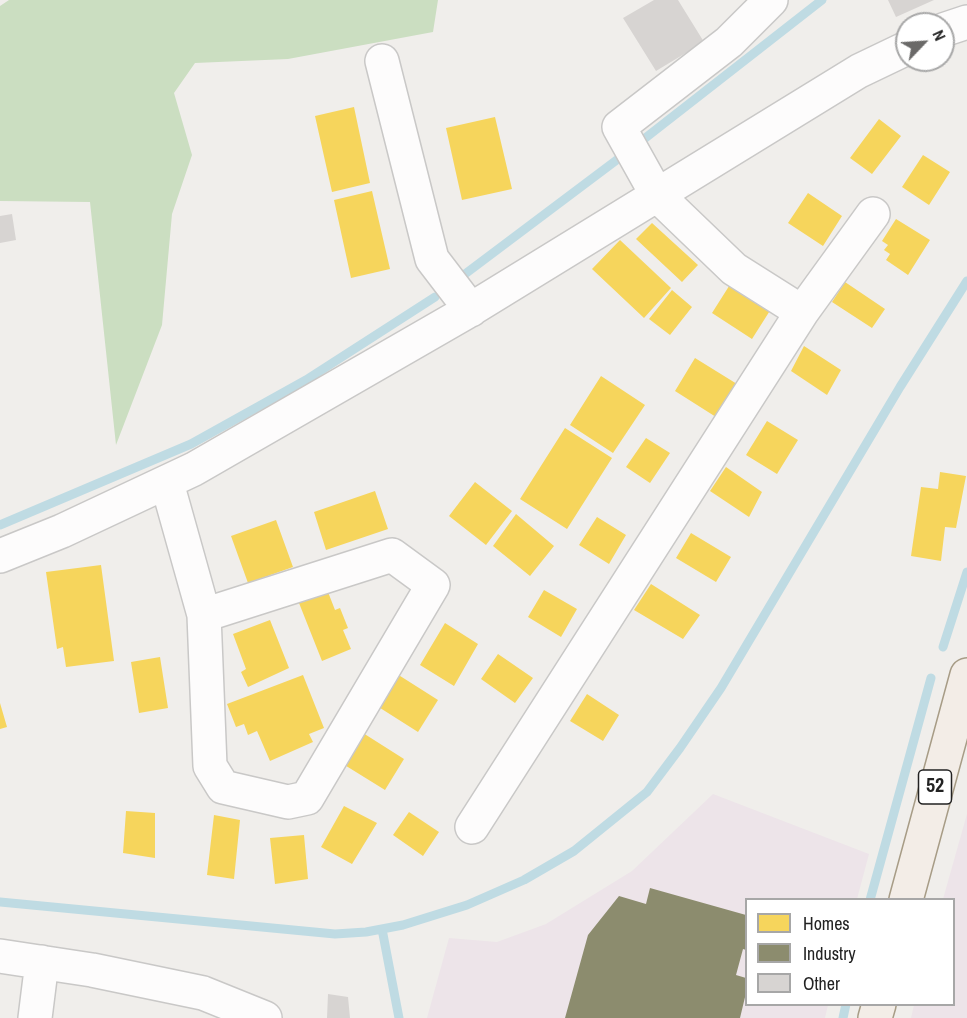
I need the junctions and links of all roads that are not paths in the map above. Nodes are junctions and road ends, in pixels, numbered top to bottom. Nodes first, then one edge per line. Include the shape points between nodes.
1 (771, 0) edge
2 (895, 54) edge
3 (382, 61) dead end
4 (657, 195) junction
5 (873, 214) dead end
6 (471, 309) junction
7 (802, 312) junction
8 (167, 483) junction
9 (0, 556) edge
10 (204, 615) junction
11 (967, 675) edge
12 (472, 827) dead end
13 (907, 898) edge
14 (0, 956) edge
15 (42, 962) junction
16 (35, 1018) edge
17 (265, 1018) edge

1 - 4 street via 729,42 619,127
2 - 4 street via 859,71
3 - 6 street via 432,259
4 - 6 street
4 - 7 street via 734,269
5 - 7 street
6 - 8 street
7 - 12 street
8 - 9 street
8 - 10 street
10 - 10 street via 392,555 433,585 307,798 288,802 223,788 210,766
11 - 13 main road, 52
14 - 15 street
15 - 16 street
15 - 17 street via 202,993

